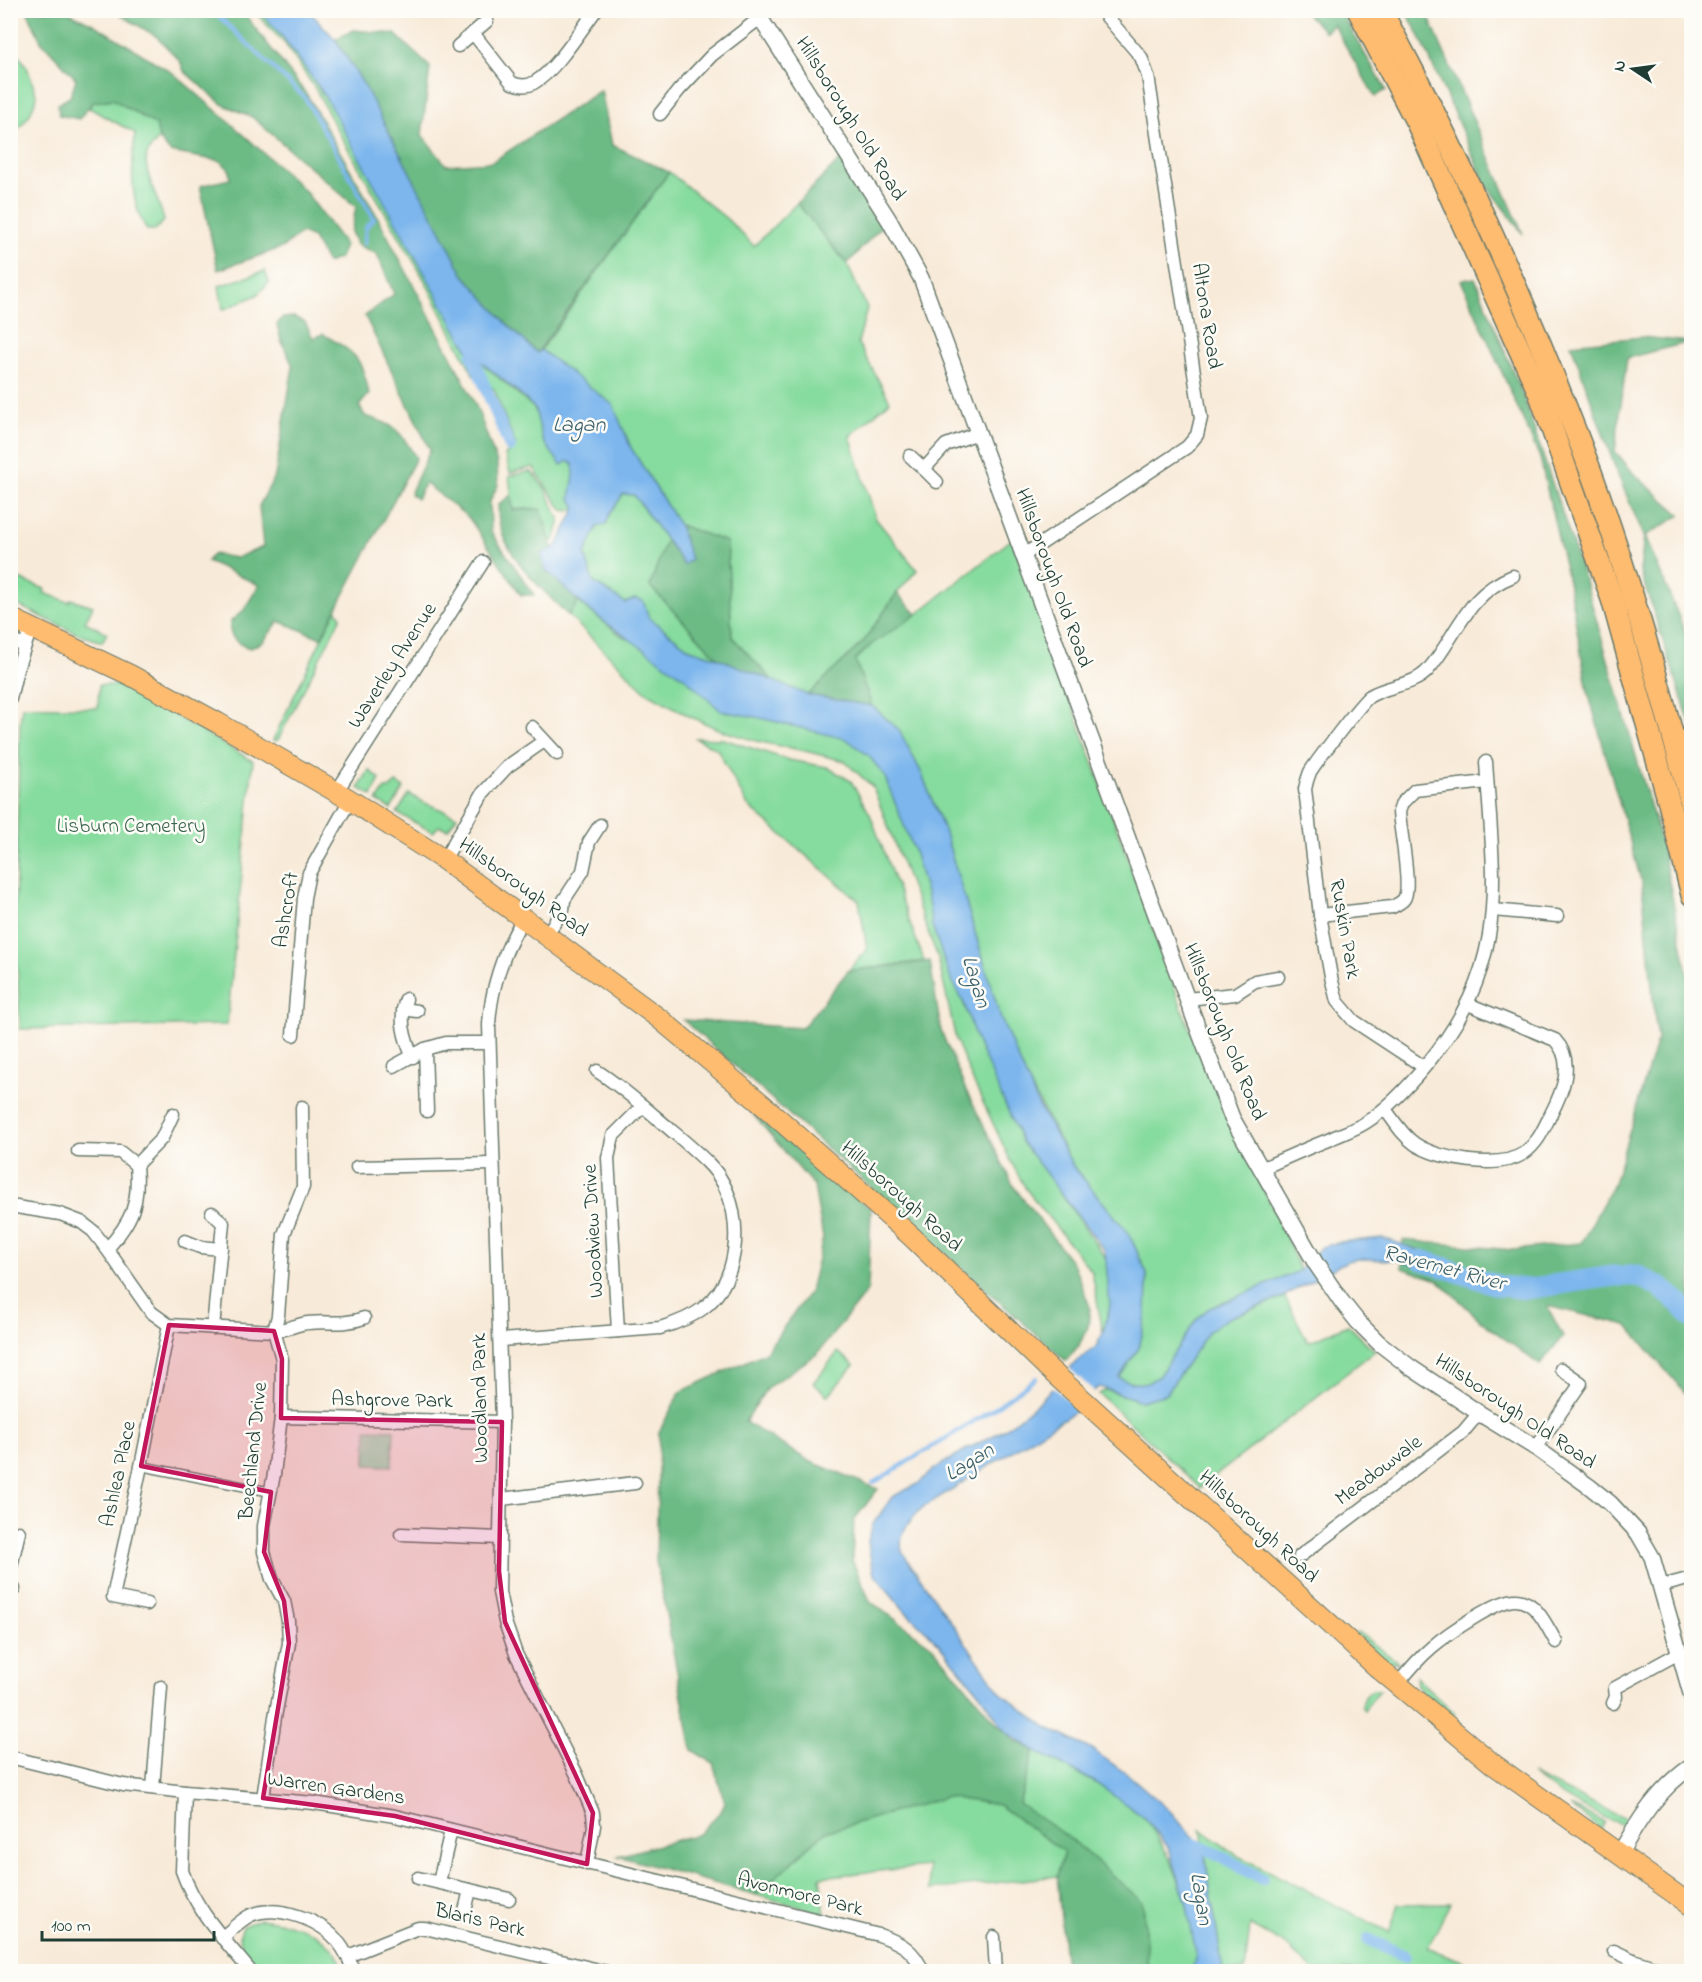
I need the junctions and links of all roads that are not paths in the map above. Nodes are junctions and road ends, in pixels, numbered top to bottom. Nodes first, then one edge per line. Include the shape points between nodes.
1 (596, 10) edge
2 (1101, 10) edge
3 (1358, 10) edge
4 (1381, 10) edge
5 (757, 14) edge
6 (487, 21) dead end
7 (473, 33) junction
8 (458, 46) dead end
9 (660, 114) dead end
10 (978, 433) junction
11 (910, 456) dead end
12 (924, 469) junction
13 (937, 482) dead end
14 (1024, 555) junction
15 (483, 562) dead end
16 (1513, 576) dead end
17 (10, 618) edge
18 (28, 637) junction
19 (10, 640) edge
20 (10, 699) edge
21 (532, 727) dead end
22 (544, 741) junction
23 (557, 754) dead end
24 (1486, 762) dead end
25 (1487, 782) junction
26 (344, 796) junction
27 (1692, 806) edge
28 (600, 825) dead end
29 (444, 860) junction
30 (1692, 894) edge
31 (1493, 910) junction
32 (1320, 915) junction
33 (1557, 916) dead end
34 (524, 917) junction
35 (547, 934) junction
36 (1278, 977) dead end
37 (1187, 999) junction
38 (1467, 1004) junction
39 (417, 1011) dead end
40 (293, 1035) dead end
41 (488, 1043) junction
42 (425, 1049) junction
43 (413, 1057) junction
44 (394, 1066) dead end
45 (1424, 1067) junction
46 (597, 1071) dead end
47 (642, 1106) junction
48 (302, 1107) dead end
49 (1385, 1109) junction
50 (427, 1111) dead end
51 (173, 1114) dead end
52 (78, 1150) dead end
53 (492, 1164) junction
54 (136, 1165) junction
55 (357, 1167) dead end
56 (1261, 1169) junction
57 (10, 1206) edge
58 (212, 1213) dead end
59 (185, 1241) dead end
60 (107, 1249) junction
61 (221, 1249) junction
62 (364, 1318) dead end
63 (169, 1325) junction
64 (213, 1328) junction
65 (274, 1331) junction
66 (618, 1331) junction
67 (500, 1340) junction
68 (1561, 1369) dead end
69 (1479, 1413) junction
70 (281, 1418) junction
71 (502, 1422) junction
72 (1536, 1448) junction
73 (141, 1466) junction
74 (635, 1482) dead end
75 (271, 1492) junction
76 (501, 1499) junction
77 (401, 1534) dead end
78 (500, 1538) junction
79 (15, 1540) edge
80 (1300, 1556) dead end
81 (10, 1571) edge
82 (1692, 1578) edge
83 (1661, 1586) junction
84 (147, 1604) dead end
85 (1556, 1642) dead end
86 (1678, 1653) junction
87 (1397, 1685) junction
88 (161, 1687) dead end
89 (1692, 1697) edge
90 (1613, 1703) dead end
91 (10, 1757) edge
92 (1692, 1766) edge
93 (153, 1788) junction
94 (184, 1792) junction
95 (263, 1798) junction
96 (451, 1830) junction
97 (1619, 1855) junction
98 (587, 1864) junction
99 (418, 1878) dead end
100 (652, 1880) joint
101 (439, 1882) junction
102 (470, 1890) junction
103 (509, 1899) dead end
104 (1692, 1906) edge
105 (465, 1911) dead end
106 (994, 1937) dead end
107 (222, 1938) junction
108 (1614, 1951) dead end
109 (348, 1956) junction
110 (251, 1971) edge
111 (354, 1971) edge
112 (607, 1971) edge
113 (923, 1971) edge
114 (996, 1971) edge
115 (1669, 1971) edge

1 - 7 street via 552,66 535,83 527,85 512,83
2 - 14 street, Altona Road via 1141,57 1148,76 1201,418 1197,435 1186,447
3 - 30 highway via 1423,135 1540,395 1612,599
4 - 27 highway via 1480,208 1576,432 1654,666
5 - 9 street via 712,55
5 - 10 street, Hillsborough Old Road via 889,220 921,278
6 - 7 street
7 - 8 street
10 - 12 street via 946,445
10 - 14 street, Hillsborough Old Road
11 - 12 street
12 - 13 street
14 - 37 street, Hillsborough Old Road
15 - 26 street, Waverley Avenue
16 - 32 street, Ruskin Park via 1476,601 1419,678 1367,697 1310,772 1305,789
17 - 18 highway, Hillsborough Road
18 - 19 street
18 - 20 street
18 - 26 highway, Hillsborough Road via 130,675
21 - 22 street
22 - 23 street
22 - 29 street via 508,766 483,793
24 - 25 street
25 - 31 street
25 - 32 street via 1415,790 1402,803 1399,812 1408,886 1398,904
26 - 29 highway, Hillsborough Road
26 - 40 street, Ashcroft via 309,873
28 - 35 street via 589,842 583,871
29 - 34 highway, Hillsborough Road
31 - 33 street
31 - 38 street via 1486,954
32 - 45 street, Ruskin Park via 1337,1001 1354,1021
34 - 35 highway, Hillsborough Road
34 - 41 street, Woodland Park via 510,943 494,990
35 - 87 highway, Hillsborough Road via 660,1019 763,1105 911,1236 1036,1357
36 - 37 street via 1255,981 1236,994
37 - 56 street, Hillsborough Old Road via 1232,1118
38 - 45 street
38 - 49 street via 1555,1040 1562,1047 1566,1076 1562,1094 1536,1144 1505,1161 1467,1161 1416,1145
39 - 43 street via 404,1004 406,1042
41 - 42 street via 446,1042
41 - 53 street, Woodland Park
42 - 43 street
42 - 50 street
43 - 44 street
45 - 49 street
46 - 47 street via 620,1085
47 - 66 street, Woodview Drive via 613,1136 608,1158
47 - 66 street via 709,1163 722,1182 736,1226 733,1259 725,1284 700,1311 660,1328
48 - 65 street, Beechland Drive via 303,1187 284,1234
49 - 56 street via 1363,1125
51 - 54 street via 162,1138
52 - 54 street via 120,1152
53 - 55 street
53 - 67 street, Woodland Park
54 - 60 street via 136,1199 124,1230
56 - 69 street, Hillsborough Old Road via 1330,1286 1358,1322 1410,1367
57 - 60 street via 60,1214 81,1222
58 - 61 street via 223,1223
59 - 61 street
60 - 63 street via 151,1312
61 - 64 street
62 - 65 street via 351,1323 302,1324
63 - 64 street
63 - 73 street, Ashlea Place
64 - 65 street
65 - 70 street, Beechland Drive via 282,1359
66 - 67 street
67 - 71 street, Woodland Park
68 - 72 street via 1581,1383
69 - 72 street, Hillsborough Old Road
69 - 80 street, Meadowvale via 1463,1432
70 - 71 street, Ashgrove Park
70 - 75 street, Beechland Drive
71 - 76 street, Woodland Park
72 - 83 street, Hillsborough Old Road via 1597,1492 1626,1519 1652,1557
73 - 75 street
73 - 84 street, Ashlea Place via 113,1597
74 - 76 street
75 - 95 street, Beechland Drive via 264,1526 264,1552 284,1601 289,1643
76 - 78 street, Woodland Park
77 - 78 street
78 - 98 street, Woodland Park via 499,1592 505,1622 516,1654 594,1813
79 - 81 street
82 - 83 street
83 - 86 street, Hillsborough Old Road
85 - 87 street via 1535,1608 1517,1600 1495,1605 1432,1646
86 - 89 street, Hillsborough Old Road
86 - 90 street via 1611,1687 1616,1697
87 - 97 highway, Hillsborough Road via 1493,1764
88 - 93 street
91 - 93 street, Warren Gardens
92 - 97 street via 1663,1790 1635,1826
93 - 94 street, Warren Gardens
94 - 95 street, Warren Gardens
94 - 107 street via 182,1871 195,1902
95 - 96 street, Warren Gardens via 348,1808
96 - 98 street, Warren Gardens
96 - 101 street
97 - 104 highway, Hillsborough Road
98 - 100 street, Warren Gardens
99 - 101 street
100 - 113 street, Avonmore Park via 879,1935 917,1956
101 - 102 street
102 - 103 street
102 - 105 street
106 - 114 street
107 - 109 street via 241,1921 270,1911 312,1922 339,1941
107 - 110 street
108 - 115 street
109 - 111 street
109 - 112 street, Blaris Park via 425,1928

